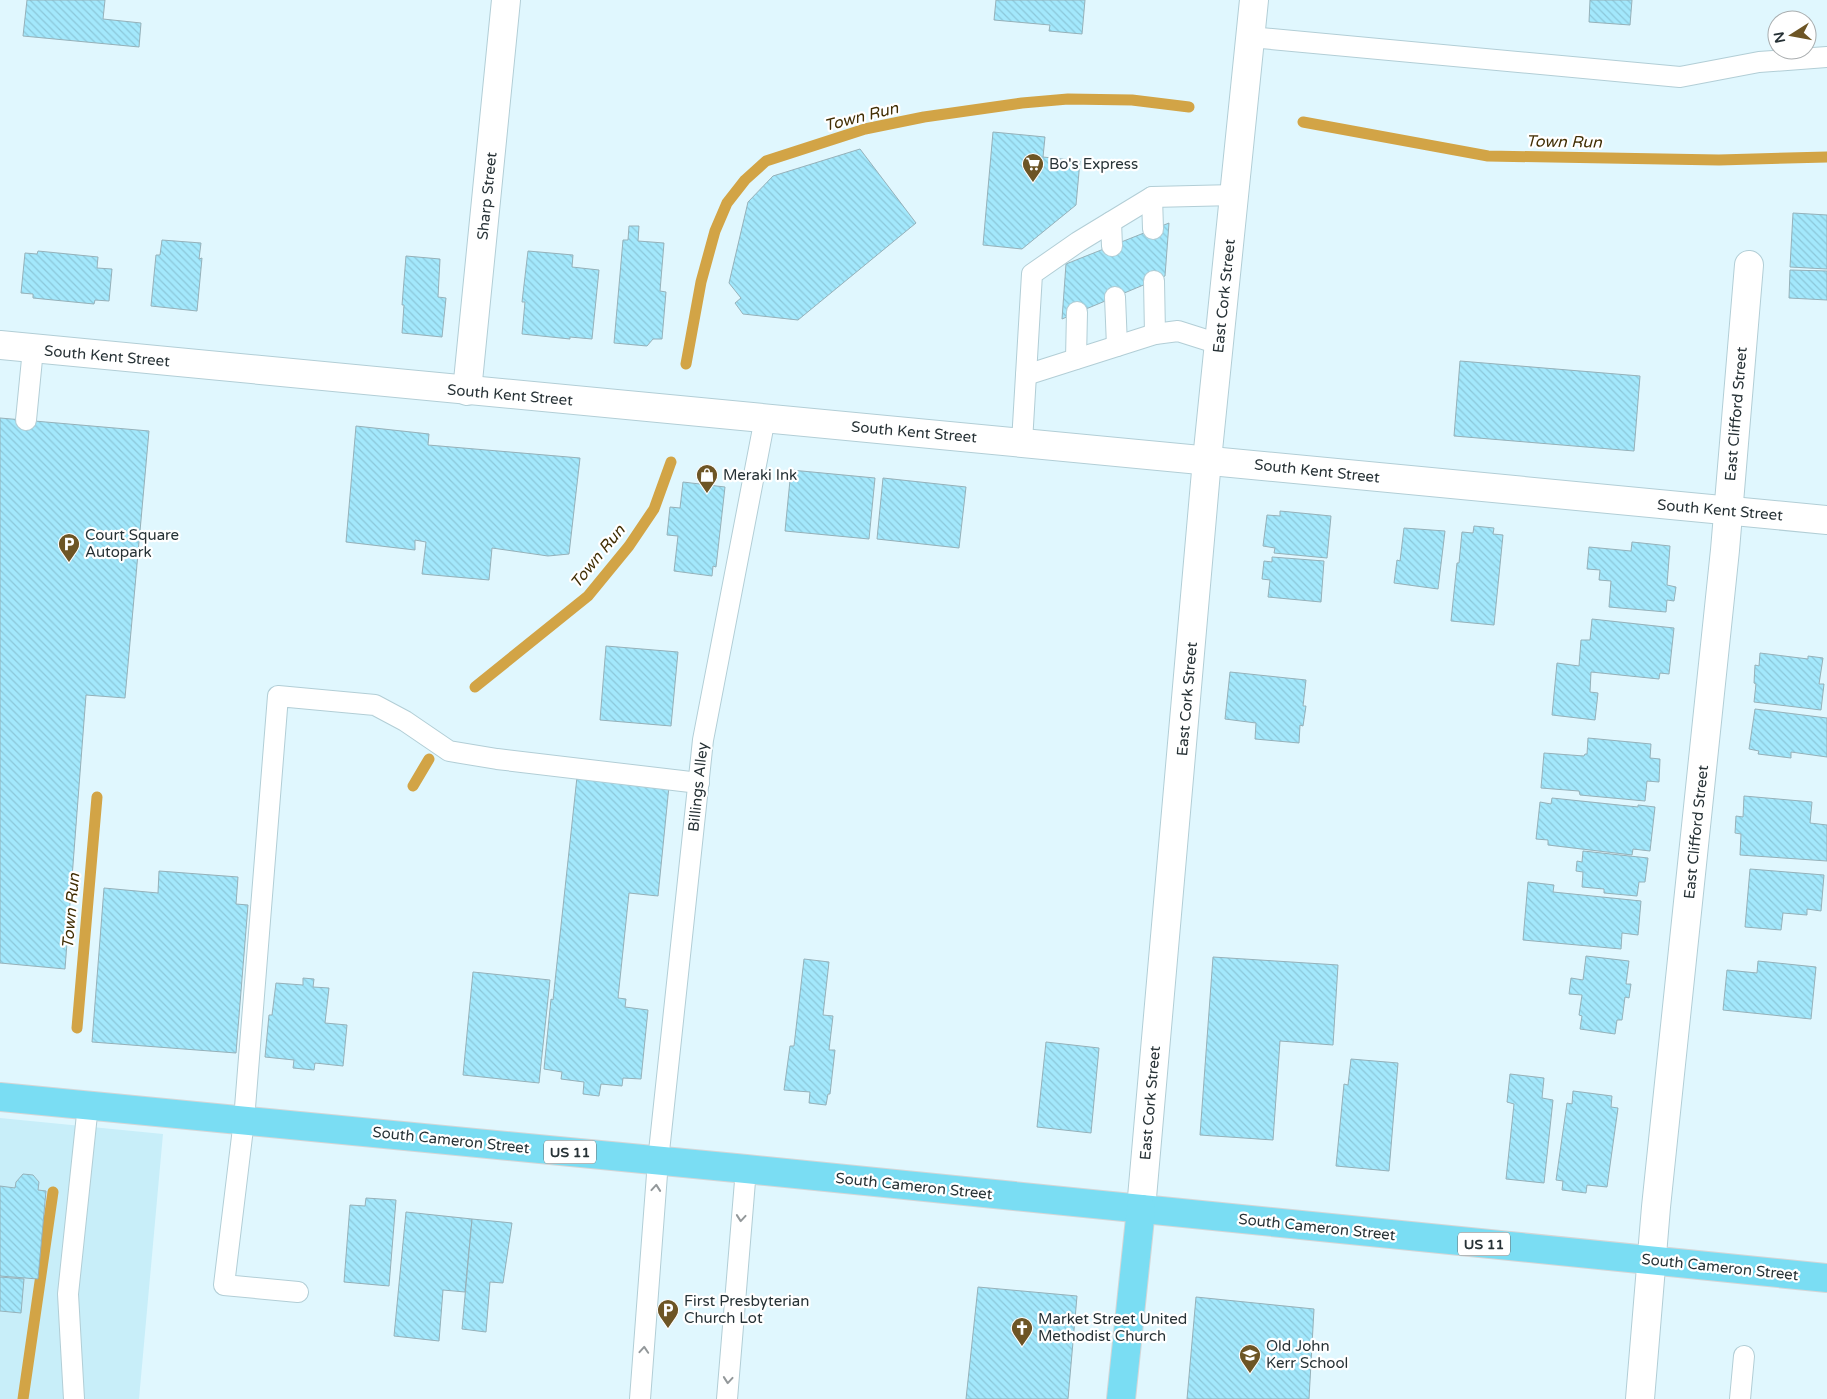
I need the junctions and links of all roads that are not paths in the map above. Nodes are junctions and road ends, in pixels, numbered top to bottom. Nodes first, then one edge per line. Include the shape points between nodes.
1 (506, 0) edge
2 (1254, 0) edge
3 (1250, 37) junction
4 (1827, 57) edge
5 (1235, 195) junction
6 (1152, 197) junction
7 (1111, 222) junction
8 (1153, 229) dead end
9 (1112, 246) dead end
10 (1749, 265) dead end
11 (1154, 281) dead end
12 (1115, 297) dead end
13 (1078, 312) dead end
14 (1156, 334) junction
15 (1220, 344) junction
16 (0, 345) edge
17 (1117, 346) junction
18 (33, 349) junction
19 (1076, 360) junction
20 (1026, 375) junction
21 (467, 391) junction
22 (765, 418) junction
23 (26, 420) dead end
24 (1022, 442) junction
25 (1207, 460) junction
26 (1728, 512) junction
27 (1827, 520) edge
28 (699, 783) junction
29 (0, 1097) edge
30 (88, 1105) junction
31 (244, 1120) junction
32 (658, 1161) junction
33 (746, 1169) junction
34 (1141, 1209) junction
35 (1652, 1261) junction
36 (1827, 1278) edge
37 (298, 1292) dead end
38 (1744, 1356) dead end
39 (74, 1399) edge
40 (640, 1399) edge
41 (727, 1399) edge
42 (1120, 1399) edge
43 (1640, 1399) edge
44 (1740, 1399) edge

1 - 21 street, Sharp Street
2 - 3 street, East Cork Street
3 - 4 lane via 1680,78 1759,62
3 - 5 street, East Cork Street
5 - 6 lane
5 - 15 street, East Cork Street
6 - 7 lane
6 - 8 lane
7 - 9 lane
7 - 20 lane via 1078,251 1032,274
10 - 26 street, East Clifford Street
11 - 14 lane
12 - 17 lane
13 - 19 lane
14 - 15 lane via 1178,331
14 - 17 lane
15 - 25 street, East Cork Street
16 - 18 street, South Kent Street
17 - 19 lane
18 - 21 street, South Kent Street
18 - 23 lane
19 - 20 lane
20 - 24 lane
21 - 22 street, South Kent Street
22 - 24 street, South Kent Street
22 - 28 lane, Billings Alley via 703,740
24 - 25 street, South Kent Street
25 - 26 street, South Kent Street
25 - 34 street, East Cork Street
26 - 27 street, South Kent Street
26 - 35 street, East Clifford Street
28 - 31 lane via 449,751 375,705 278,696
28 - 32 lane, Billings Alley
29 - 30 main road, South Cameron Street / US 11
30 - 31 main road, South Cameron Street / US 11
30 - 39 lane via 68,1294
31 - 32 main road, South Cameron Street / US 11
31 - 37 lane via 224,1285
32 - 33 main road, South Cameron Street / US 11
40 -> 32 lane, Billings Alley
33 - 34 main road, South Cameron Street / US 11
33 -> 41 lane
34 - 35 main road, South Cameron Street / US 11
34 - 42 main road, East Cork Street
35 - 36 main road, South Cameron Street / US 11
35 - 43 street, East Clifford Street
38 - 44 lane

